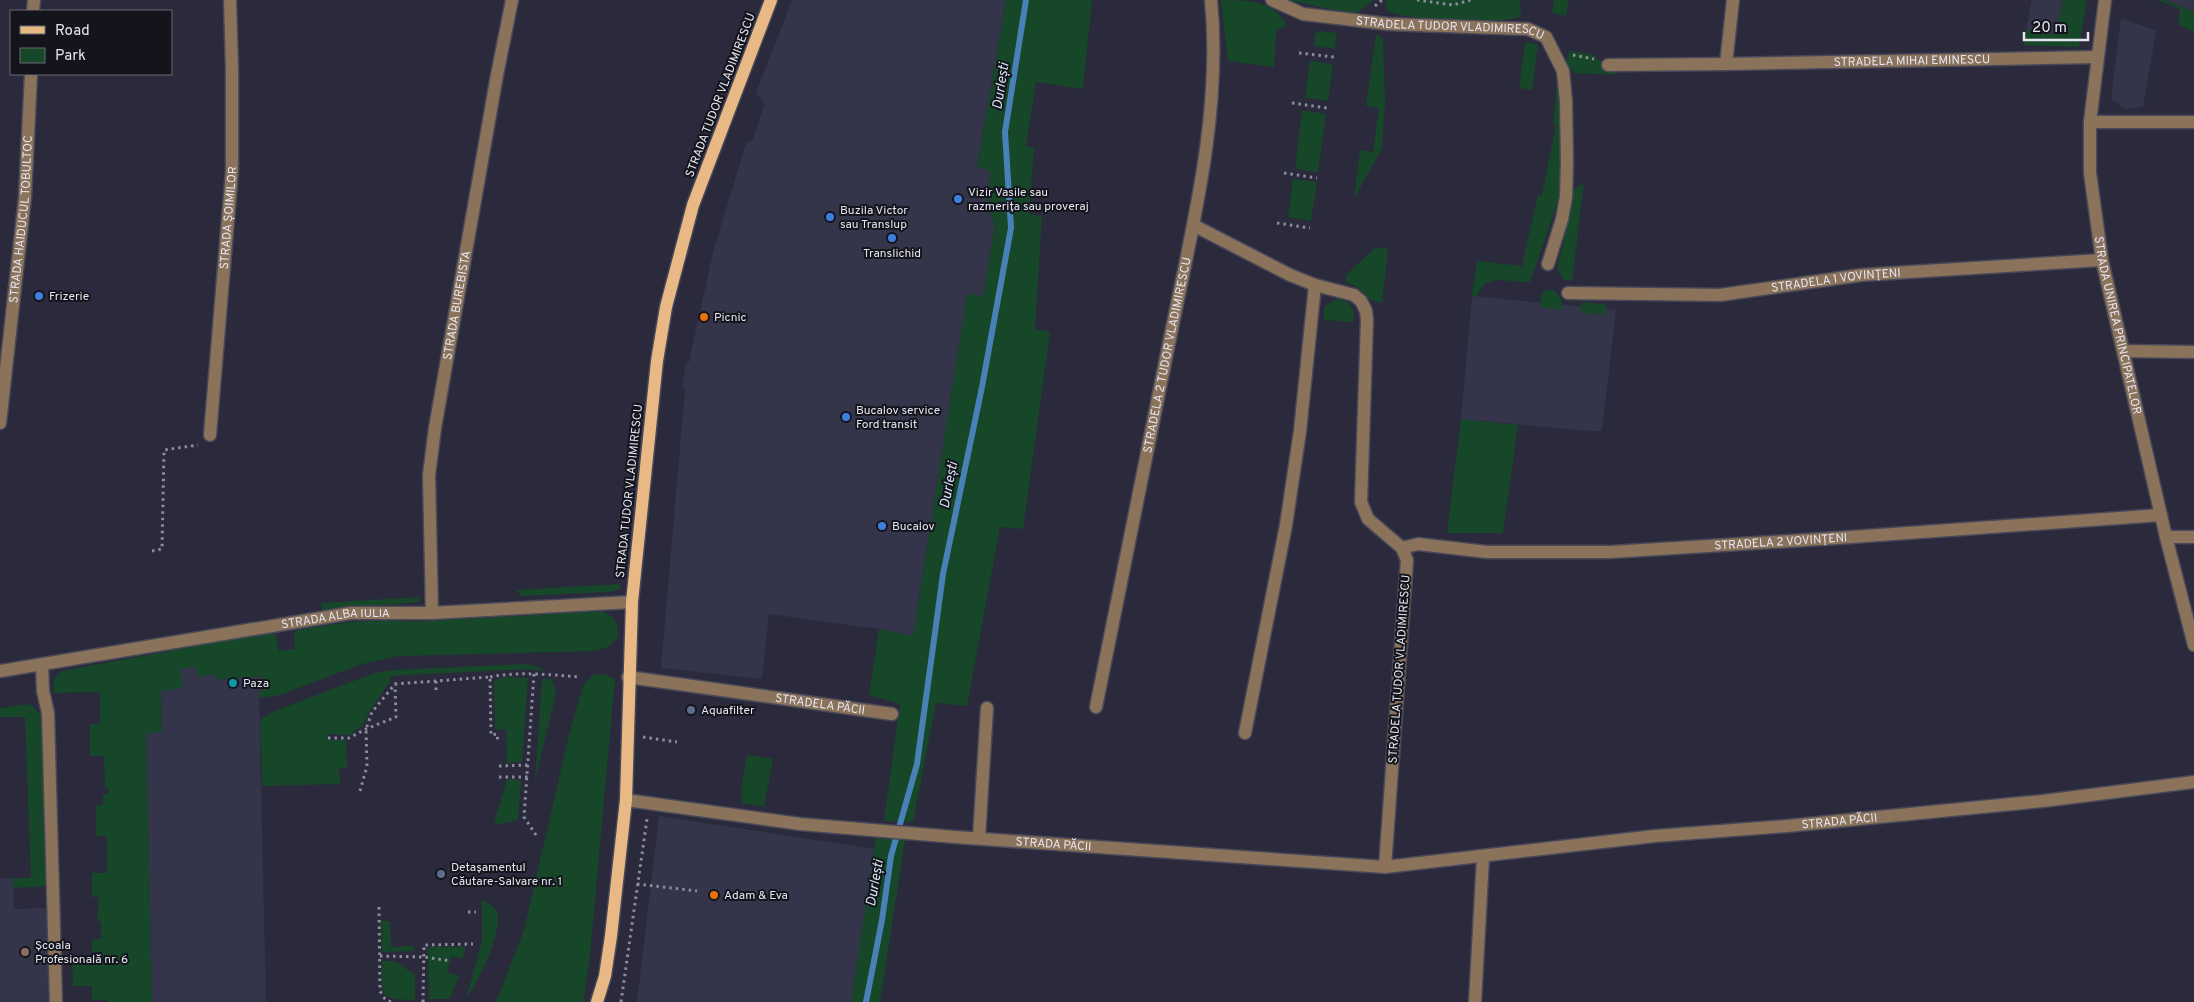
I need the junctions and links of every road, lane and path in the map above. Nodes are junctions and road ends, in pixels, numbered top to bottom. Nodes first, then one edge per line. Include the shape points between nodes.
1 (230, 0) edge
2 (512, 0) edge
3 (771, 0) edge
4 (1211, 0) edge
5 (1272, 0) edge
6 (1417, 0) edge
7 (1471, 0) edge
8 (1733, 0) edge
9 (2105, 0) edge
10 (1299, 53) dead end
11 (1556, 54) junction
12 (1334, 57) dead end
13 (2097, 57) junction
14 (1726, 64) junction
15 (1608, 65) joint
16 (31, 75) edge
17 (1292, 103) dead end
18 (1327, 108) dead end
19 (2090, 122) junction
20 (2194, 122) edge
21 (1284, 172) dead end
22 (1317, 178) dead end
23 (1277, 223) dead end
24 (1193, 225) junction
25 (1310, 228) dead end
26 (2102, 260) junction
27 (1548, 264) dead end
28 (1315, 285) junction
29 (1568, 294) dead end
30 (2124, 351) junction
31 (2194, 352) edge
32 (0, 423) edge
33 (210, 435) joint
34 (2161, 514) junction
35 (2166, 537) junction
36 (2194, 537) edge
37 (1402, 548) junction
38 (152, 550) dead end
39 (632, 602) junction
40 (432, 613) junction
41 (2194, 646) edge
42 (42, 665) junction
43 (0, 671) edge
44 (534, 674) junction
45 (490, 677) junction
46 (580, 677) dead end
47 (628, 677) junction
48 (436, 681) junction
49 (395, 684) junction
50 (436, 693) dead end
51 (987, 708) dead end
52 (1096, 708) dead end
53 (892, 714) dead end
54 (366, 729) junction
55 (1245, 733) dead end
56 (328, 738) dead end
57 (678, 742) dead end
58 (498, 743) dead end
59 (640, 745) dead end
60 (529, 765) junction
61 (498, 766) dead end
62 (499, 777) dead end
63 (528, 777) junction
64 (2194, 782) edge
65 (360, 792) dead end
66 (626, 800) junction
67 (647, 818) dead end
68 (536, 835) dead end
69 (979, 838) junction
70 (1483, 857) junction
71 (1385, 867) junction
72 (638, 884) junction
73 (697, 891) dead end
74 (380, 907) dead end
75 (468, 912) dead end
76 (476, 912) dead end
77 (473, 944) dead end
78 (380, 956) junction
79 (424, 957) junction
80 (451, 961) dead end
81 (56, 1002) edge
82 (391, 1002) edge
83 (423, 1002) edge
84 (598, 1002) edge
85 (621, 1002) edge
86 (1474, 1002) edge

1 - 33 street, STRADA ȘOIMILOR via 232,170
2 - 40 street, STRADA BUREBISTA via 496,75 434,437 430,475
3 - 39 main road, STRADA TUDOR VLADIMIRESCU via 693,205 666,307 657,361
4 - 24 street, STRADELA 2 TUDOR VLADIMIRESCU via 1214,68
5 - 11 street, STRADELA TUDOR VLADIMIRESCU via 1303,14 1388,24 1528,29 1546,37
6 - 7 path via 1453,5
8 - 14 street
9 - 13 street, STRADA UNIREA PRINCIPATELOR
10 - 12 path
11 - 15 path via 1587,56
11 - 27 street, STRADELA TUDOR VLADIMIRESCU via 1563,71 1566,101 1567,179 1562,219
13 - 14 street, STRADELA MIHAI EMINESCU
13 - 19 street, STRADA UNIREA PRINCIPATELOR
14 - 15 street, STRADELA MIHAI EMINESCU
16 - 32 street, STRADA HAIDUCUL TOBULTOC via 25,196
17 - 18 path
19 - 20 street
19 - 26 street, STRADA UNIREA PRINCIPATELOR via 2090,173
21 - 22 path
23 - 25 path
24 - 28 street via 1258,260
24 - 52 street, STRADELA 2 TUDOR VLADIMIRESCU
26 - 29 street, STRADELA 1 VOVINȚENI via 1852,276 1720,295
26 - 30 street, STRADA UNIREA PRINCIPATELOR
28 - 37 street via 1354,295 1366,311 1360,502 1368,519
28 - 55 street via 1300,431 1287,516
30 - 31 street
30 - 34 street, STRADA UNIREA PRINCIPATELOR
33 - 38 path via 198,436 198,446 164,450 162,550
34 - 35 street, STRADA UNIREA PRINCIPATELOR
34 - 37 street, STRADELA 2 VOVINȚENI via 1611,552 1487,552 1418,544
35 - 36 street
35 - 41 street, STRADA UNIREA PRINCIPATELOR
37 - 71 street, STRADELA TUDOR VLADIMIRESCU via 1406,560
39 - 40 street, STRADA ALBA IULIA
39 - 47 main road, STRADA TUDOR VLADIMIRESCU
40 - 42 street, STRADA ALBA IULIA via 351,613
42 - 43 street, STRADA ALBA IULIA
42 - 81 street via 48,713
44 - 45 path
44 - 46 path
44 - 60 path
45 - 48 path
45 - 58 path via 491,735 498,734
47 - 53 street, STRADELA PĂCII
47 - 66 main road, STRADA TUDOR VLADIMIRESCU
48 - 49 path
48 - 50 path
49 - 54 path via 372,712
49 - 54 path via 396,718
51 - 69 street
54 - 56 path via 348,738
54 - 65 path via 366,766
57 - 59 path via 640,737
60 - 61 path
60 - 63 path
62 - 63 path
63 - 68 path via 524,818
64 - 70 street, STRADA PĂCII via 2043,801 1655,836
66 - 69 street, STRADA PĂCII via 800,824
66 - 84 main road, STRADA TUDOR VLADIMIRESCU via 611,936
67 - 72 path
69 - 71 street, STRADA PĂCII
70 - 71 street, STRADA PĂCII
70 - 86 street
72 - 73 path
72 - 85 path
74 - 78 path
75 - 76 path
77 - 79 path via 424,944
78 - 79 path
78 - 82 path via 380,991
79 - 80 path
79 - 83 path

